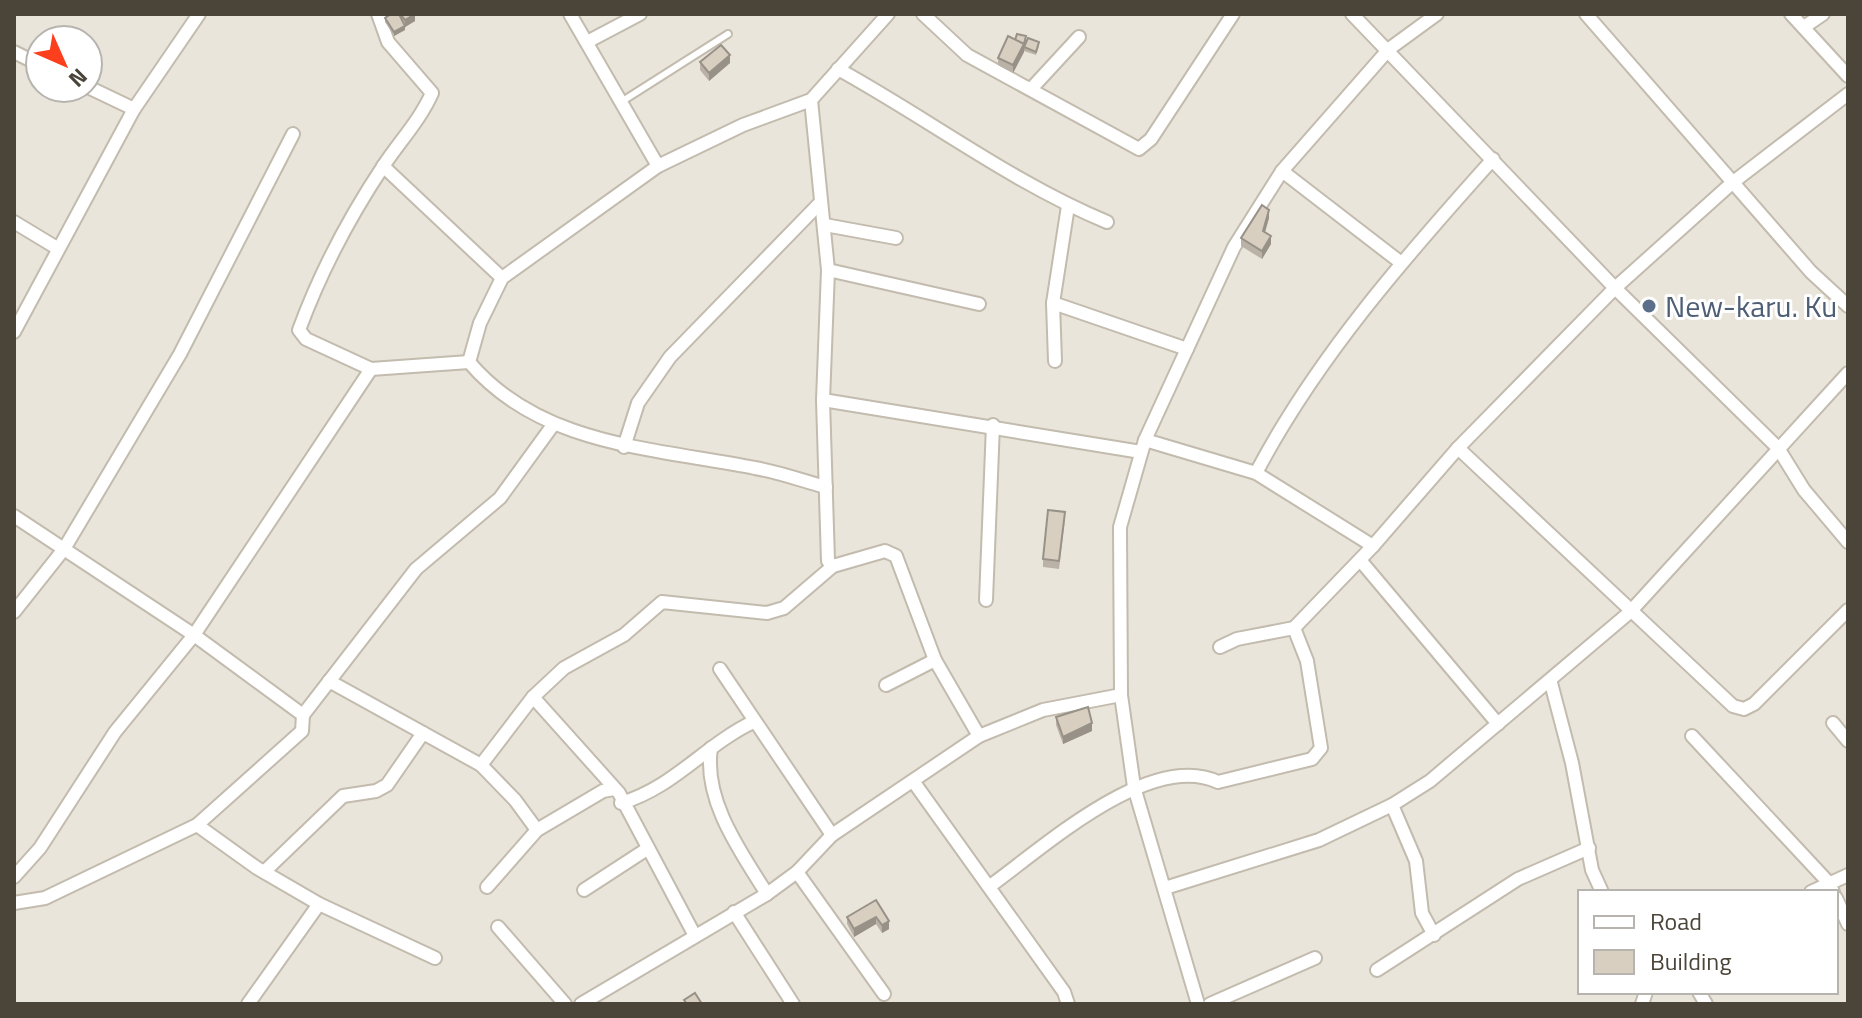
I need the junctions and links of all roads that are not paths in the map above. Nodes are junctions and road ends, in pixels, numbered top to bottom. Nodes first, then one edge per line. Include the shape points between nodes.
1 (199, 14) edge
2 (378, 14) edge
3 (570, 14) edge
4 (640, 14) edge
5 (888, 14) edge
6 (923, 14) edge
7 (1233, 14) edge
8 (1352, 14) edge
9 (1437, 14) edge
10 (1586, 14) edge
11 (1791, 14) edge
12 (1823, 14) edge
13 (1804, 27) junction
14 (728, 34) dead end
15 (1079, 37) dead end
16 (587, 42) junction
17 (1389, 49) junction
18 (838, 69) junction
19 (1848, 76) edge
20 (1031, 89) junction
21 (1848, 94) edge
22 (104, 95) edge
23 (811, 100) junction
24 (621, 102) junction
25 (134, 109) junction
26 (293, 134) dead end
27 (1493, 159) junction
28 (383, 166) junction
29 (658, 166) junction
30 (1282, 171) junction
31 (1732, 183) junction
32 (819, 204) junction
33 (1068, 206) junction
34 (14, 222) edge
35 (1107, 222) dead end
36 (825, 225) junction
37 (896, 238) dead end
38 (57, 248) junction
39 (1400, 262) junction
40 (828, 270) junction
41 (502, 278) junction
42 (1615, 288) junction
43 (1053, 303) junction
44 (979, 304) dead end
45 (1848, 306) edge
46 (14, 332) edge
47 (1187, 349) junction
48 (1055, 361) dead end
49 (469, 362) junction
50 (371, 369) junction
51 (1848, 373) edge
52 (823, 400) junction
53 (553, 425) junction
54 (993, 425) junction
55 (1143, 446) junction
56 (624, 447) junction
57 (1458, 448) junction
58 (1778, 448) junction
59 (1256, 473) junction
60 (826, 487) junction
61 (14, 516) edge
62 (1848, 542) edge
63 (1373, 546) junction
64 (64, 549) junction
65 (1360, 560) junction
66 (833, 566) junction
67 (986, 600) dead end
68 (1848, 610) edge
69 (14, 612) edge
70 (1630, 612) junction
71 (1294, 628) junction
72 (194, 635) junction
73 (1220, 647) dead end
74 (935, 660) junction
75 (720, 669) dead end
76 (329, 681) junction
77 (1551, 683) junction
78 (886, 685) dead end
79 (1121, 695) junction
80 (533, 697) junction
81 (303, 715) junction
82 (753, 722) junction
83 (1833, 723) dead end
84 (1498, 724) junction
85 (423, 733) junction
86 (979, 736) junction
87 (1692, 736) dead end
88 (1848, 741) edge
89 (711, 748) junction
90 (694, 761) junction
91 (481, 765) junction
92 (708, 771) junction
93 (913, 781) junction
94 (1134, 787) junction
95 (614, 789) junction
96 (621, 803) junction
97 (1392, 805) junction
98 (197, 825) junction
99 (537, 830) junction
100 (832, 835) junction
101 (1589, 848) junction
102 (647, 849) junction
103 (264, 872) junction
104 (797, 872) junction
105 (1848, 875) edge
106 (14, 877) edge
107 (990, 886) junction
108 (487, 887) dead end
109 (1165, 888) junction
110 (1831, 888) edge
111 (584, 890) dead end
112 (1601, 890) edge
113 (767, 894) junction
114 (1838, 902) edge
115 (14, 903) edge
116 (319, 904) junction
117 (734, 912) junction
118 (1848, 924) edge
119 (498, 927) dead end
120 (694, 934) junction
121 (1434, 935) junction
122 (435, 958) dead end
123 (1315, 958) dead end
124 (1377, 970) dead end
125 (884, 994) dead end
126 (248, 1004) edge
127 (565, 1004) edge
128 (581, 1004) edge
129 (793, 1004) edge
130 (1068, 1004) edge
131 (1198, 1004) edge
132 (1210, 1004) edge

1 - 25 street
2 - 28 street via 388,42 432,93
3 - 16 street
4 - 16 street
5 - 18 street
6 - 20 street via 967,55
7 - 20 street via 1151,139 1139,149
8 - 17 street
9 - 17 street
10 - 31 street
11 - 13 street
12 - 13 street
13 - 19 street
14 - 24 lane
15 - 20 street
16 - 24 street
17 - 27 street
17 - 30 street
18 - 23 street
18 - 33 street
21 - 31 street
22 - 25 street
23 - 29 street
23 - 32 street
24 - 29 street
25 - 38 street
26 - 64 street via 180,354
27 - 39 street
27 - 42 street
28 - 41 street
28 - 50 street via 319,280 299,330 306,339
29 - 41 street
30 - 39 street
30 - 47 street via 1234,247
31 - 42 street
31 - 45 street
32 - 36 street
32 - 56 street via 670,357 638,403
33 - 35 street
33 - 43 street
34 - 38 street
36 - 37 street
36 - 40 street
38 - 46 street
39 - 59 street via 1279,429
40 - 44 street
40 - 52 street
41 - 49 street via 480,323
42 - 57 street
42 - 58 street
43 - 47 street
43 - 48 street
47 - 55 street
49 - 50 street
49 - 53 street via 489,386
50 - 72 street
51 - 58 street
52 - 54 street
52 - 60 street
53 - 56 street
53 - 76 street via 500,498 416,569
54 - 55 street
54 - 67 street
55 - 59 street
55 - 79 street via 1120,527
56 - 60 street via 758,468
57 - 63 street
57 - 70 street
58 - 62 street via 1804,490
58 - 70 street
59 - 63 street
60 - 66 street via 828,561
61 - 64 street
63 - 65 street
64 - 69 street
64 - 72 street
65 - 71 street
65 - 84 street
66 - 74 street via 892,552
66 - 80 street via 784,608 767,613 662,602 624,635 564,668
68 - 70 street via 1744,709 1733,706
70 - 77 street
71 - 73 street
71 - 94 street via 1307,661 1321,748 1312,759 1218,782 1204,775
72 - 81 street
72 - 106 street via 115,732 40,848
74 - 78 street
74 - 86 street
75 - 82 street
76 - 81 street
76 - 85 street
77 - 84 street
77 - 101 street
79 - 86 street via 1043,710
79 - 94 street
80 - 91 street
80 - 95 street
81 - 98 street via 302,731
82 - 89 street
82 - 100 street
83 - 88 street
84 - 97 street via 1430,781
85 - 91 street
85 - 103 street via 387,785 343,796
86 - 93 street
87 - 110 street
89 - 90 street
89 - 92 street
90 - 92 street
90 - 96 street via 649,795
91 - 99 street
92 - 113 street via 709,785
93 - 100 street
93 - 107 street
94 - 107 street via 1100,805
94 - 109 street
95 - 96 street
95 - 99 street
96 - 102 street
97 - 109 street via 1319,840
97 - 121 street via 1416,861 1422,913
98 - 103 street
98 - 115 street via 45,898
99 - 108 street
100 - 104 street
101 - 112 street
101 - 121 street via 1518,879
102 - 111 street
102 - 120 street
103 - 116 street
104 - 113 street
104 - 125 street
105 - 110 street
107 - 130 street
109 - 131 street
113 - 117 street
114 - 118 street
116 - 122 street
116 - 126 street
117 - 120 street
117 - 129 street
119 - 127 street
120 - 128 street
121 - 124 street
123 - 132 street

